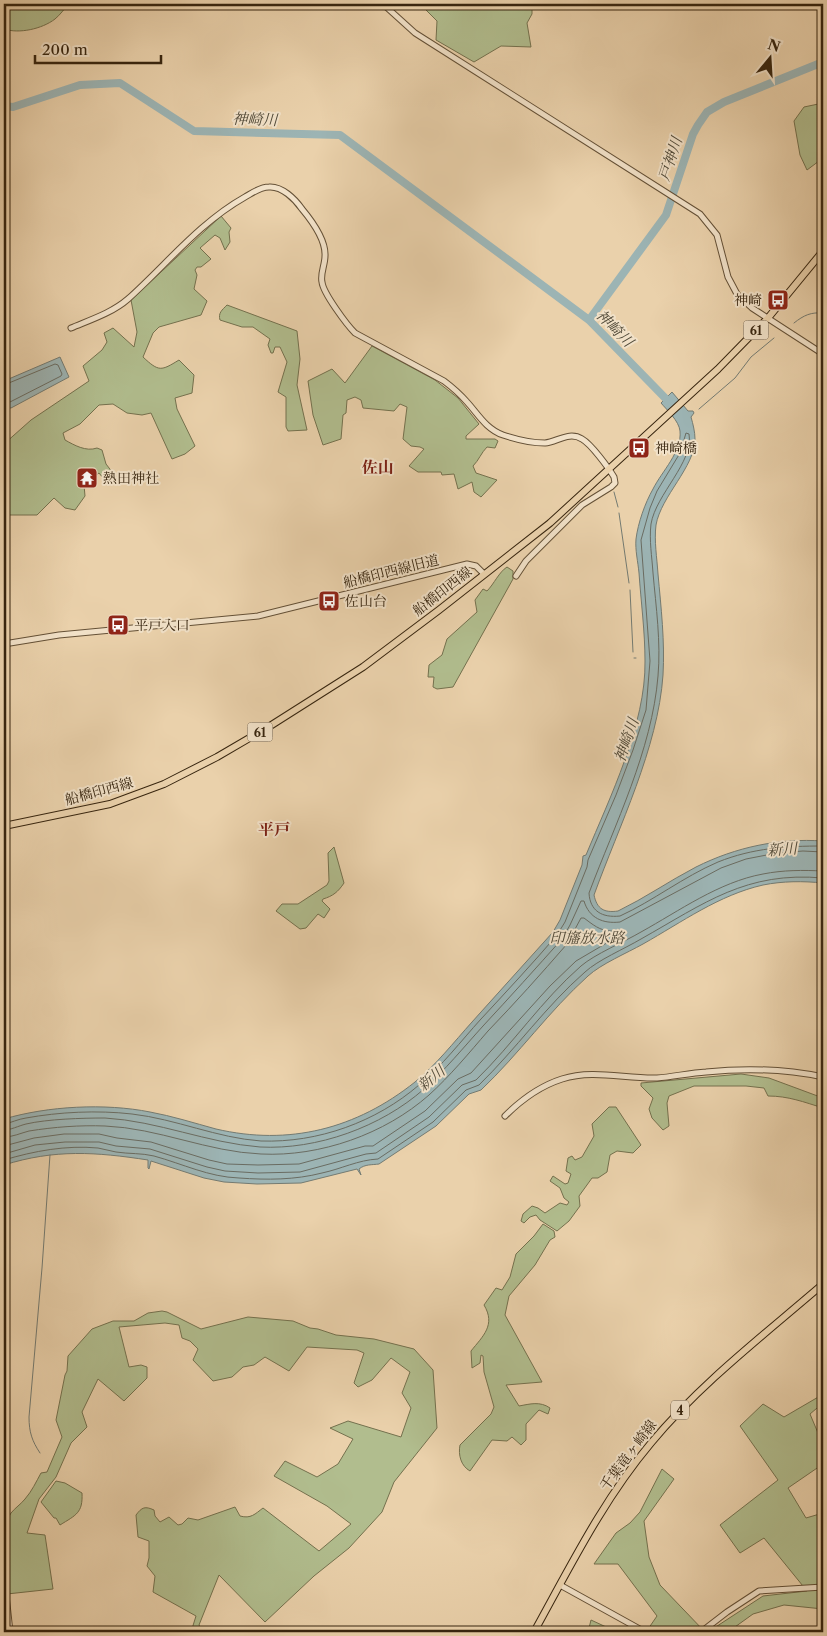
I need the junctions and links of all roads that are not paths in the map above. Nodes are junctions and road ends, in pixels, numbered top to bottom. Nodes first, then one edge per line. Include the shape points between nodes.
1 (383, 4) edge
2 (821, 254) edge
3 (823, 264) edge
4 (768, 318) junction
5 (71, 328) dead end
6 (823, 354) edge
7 (609, 469) junction
8 (484, 574) junction
9 (516, 576) dead end
10 (4, 644) edge
11 (4, 826) edge
12 (823, 1078) edge
13 (505, 1116) dead end
14 (823, 1284) edge
15 (4, 1523) edge
16 (4, 1545) edge
17 (4, 1576) edge
18 (560, 1585) junction
19 (823, 1587) edge
20 (10, 1632) edge
21 (534, 1632) edge
22 (645, 1632) edge
23 (701, 1632) edge

1 - 4 street via 415,33 700,214 717,235 731,284 741,298
2 - 3 main road, 船橋印西線 / 61
2 - 4 main road, 船橋印西線 / 61
4 - 6 street
4 - 7 main road, 船橋印西線 / 61 via 730,358
5 - 7 street via 108,312 127,299 220,212 257,190 273,187 285,192 302,208 317,233 325,250 323,287 355,333 444,381 491,429 502,435 538,442 576,436
7 - 8 main road, 船橋印西線 / 61 via 550,523
7 - 9 street via 615,483 582,505 526,561
8 - 10 street, 船橋印西線旧道 via 476,566 467,564 258,616 59,635
8 - 11 main road, 船橋印西線 / 61 via 358,670 195,768 110,804
12 - 13 street via 794,1072 748,1069 656,1078 580,1075 544,1086
14 - 18 main road, 千葉竜ヶ崎線 / 4 via 703,1387 663,1429 610,1499
15 - 16 street
17 - 20 street
18 - 21 main road, 千葉竜ヶ崎線 / 4
18 - 22 street
19 - 23 street via 759,1591

